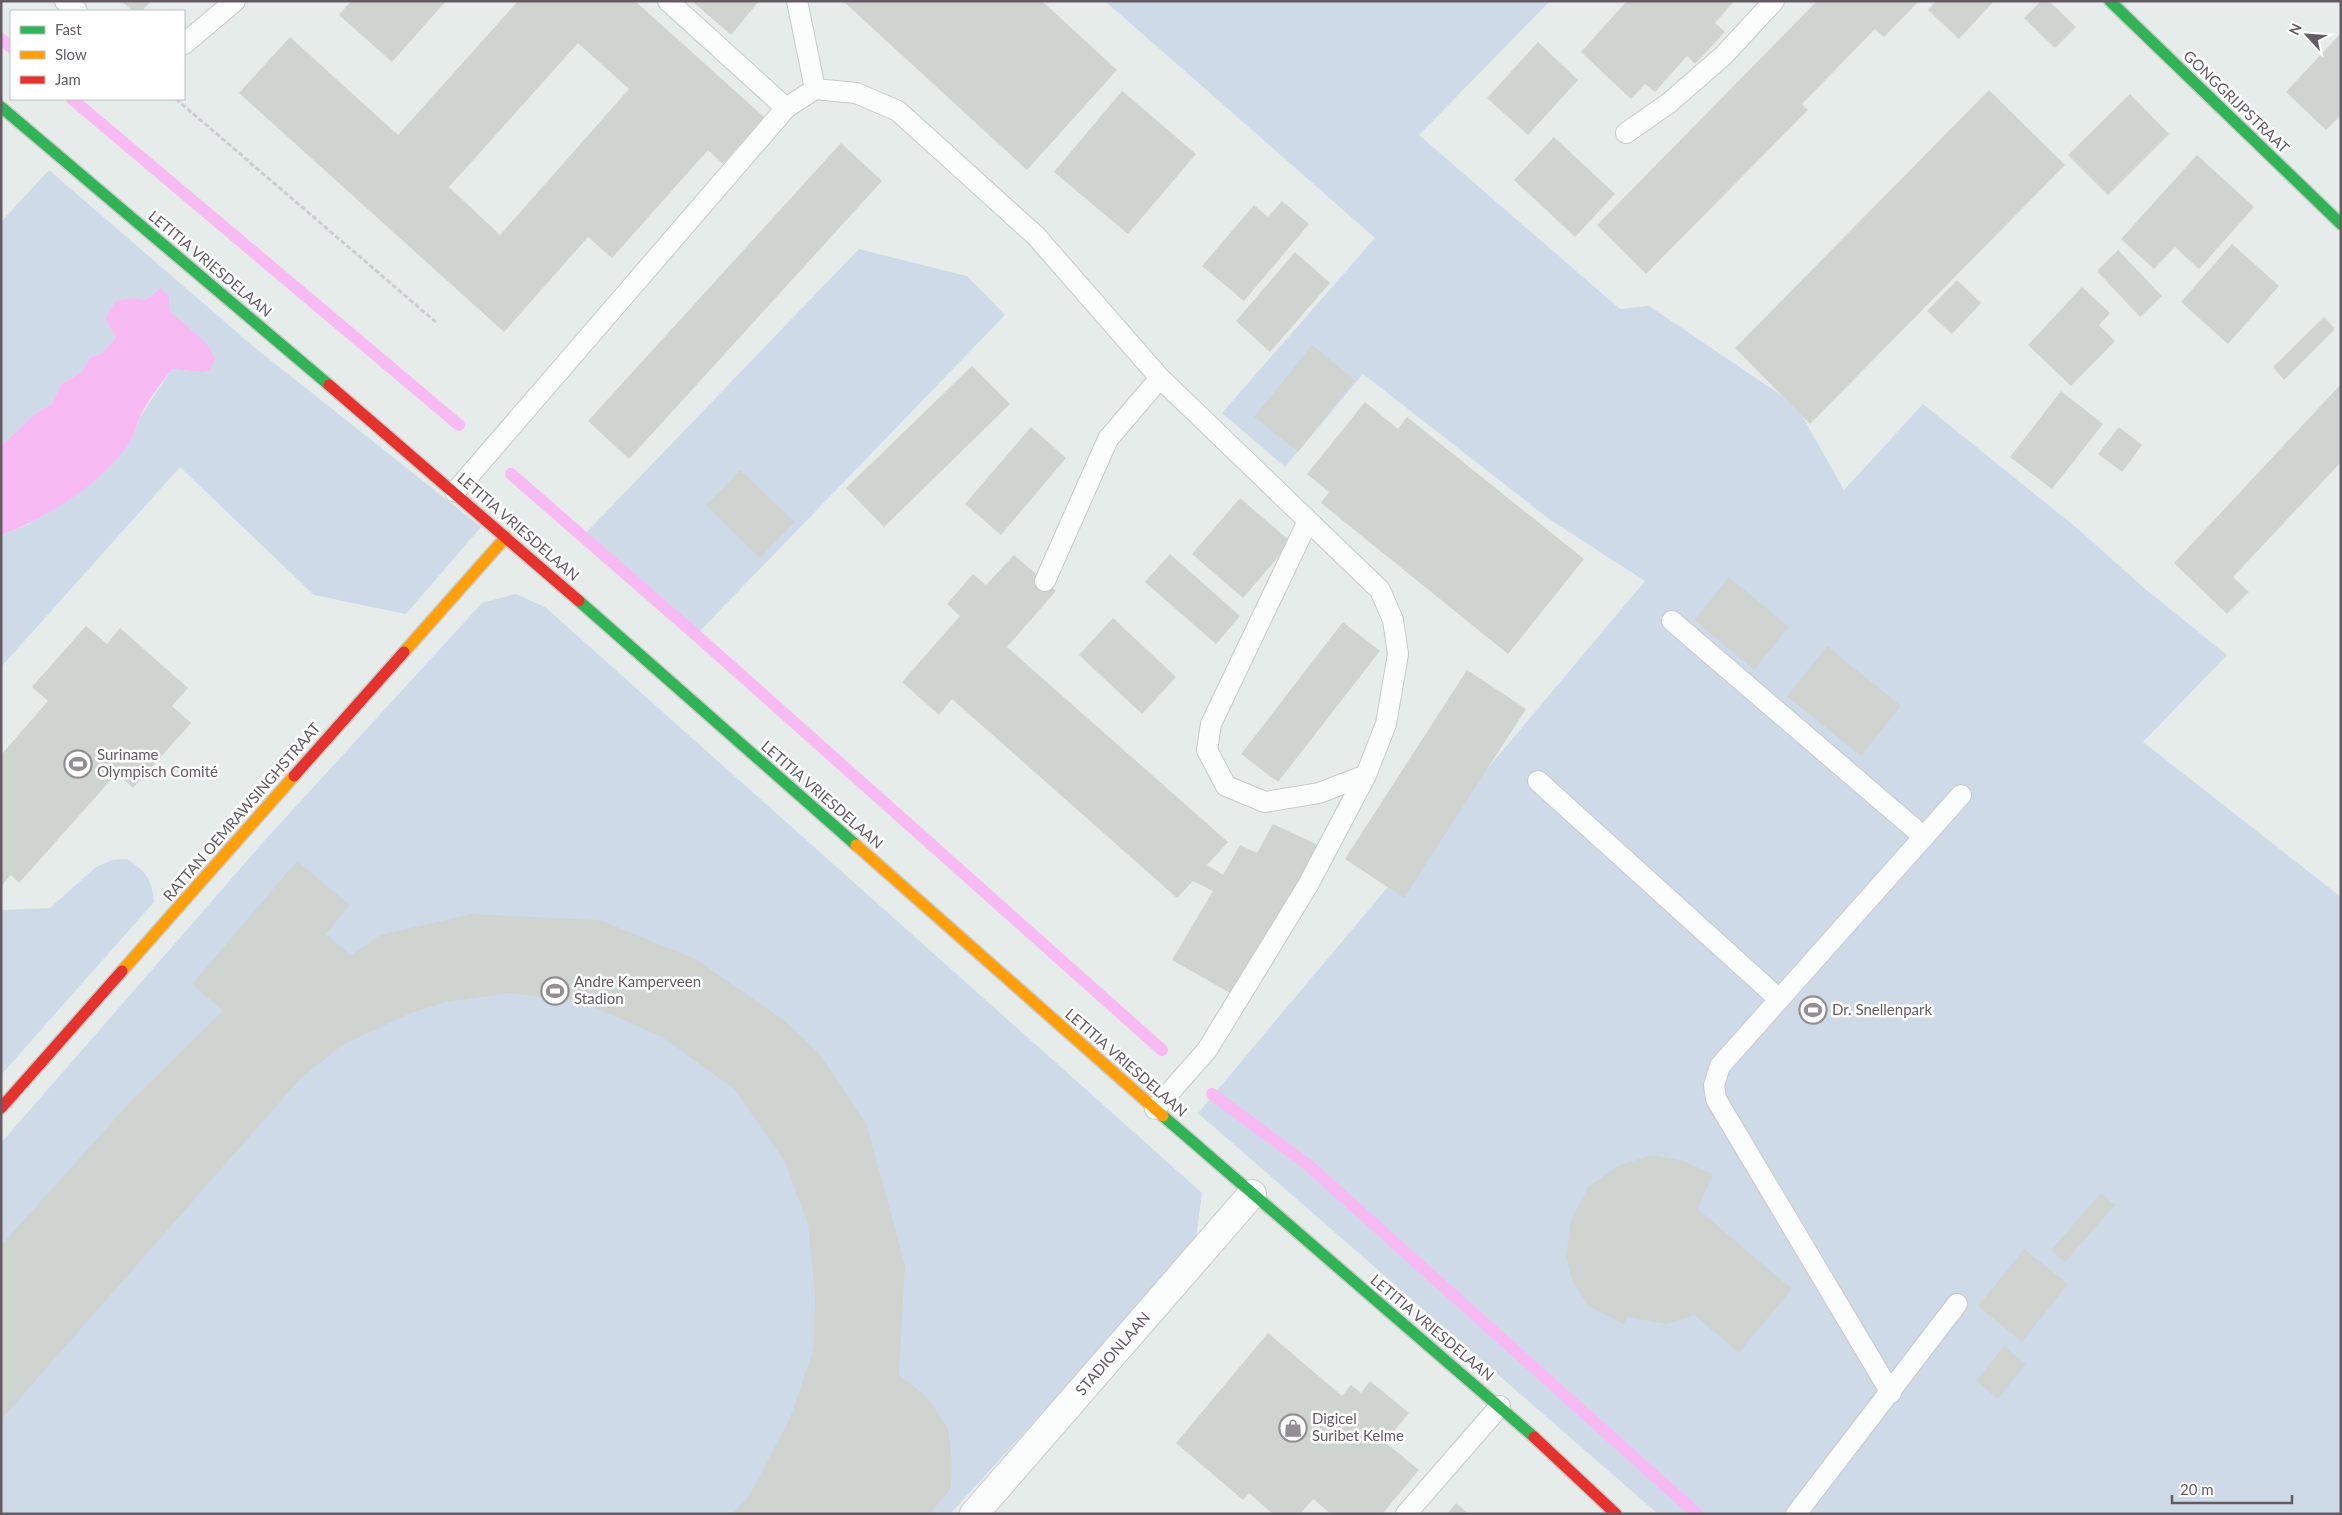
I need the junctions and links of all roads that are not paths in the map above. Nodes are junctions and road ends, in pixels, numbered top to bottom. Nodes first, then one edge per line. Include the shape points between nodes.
1 (65, 1) edge
2 (235, 1) edge
3 (668, 1) edge
4 (797, 1) edge
5 (1774, 1) edge
6 (2110, 1) edge
7 (76, 10) edge
8 (185, 43) edge
9 (815, 89) junction
10 (1, 106) edge
11 (786, 108) junction
12 (1626, 133) dead end
13 (2341, 224) edge
14 (1160, 378) junction
15 (455, 492) junction
16 (1308, 522) junction
17 (506, 537) junction
18 (1045, 582) dead end
19 (1672, 621) dead end
20 (1366, 776) junction
21 (1538, 781) dead end
22 (1961, 795) dead end
23 (1924, 837) junction
24 (1779, 999) junction
25 (1, 1108) edge
26 (1155, 1109) junction
27 (1252, 1194) junction
28 (1957, 1304) dead end
29 (1891, 1393) junction
30 (1500, 1406) junction
31 (974, 1514) edge
32 (1406, 1514) edge
33 (1616, 1514) edge
34 (1796, 1514) edge

1 - 7 lane
2 - 8 lane
3 - 11 lane
4 - 9 lane
5 - 12 lane via 1724,55 1669,102
6 - 13 street, GONGGRIJPSTRAAT
9 - 11 lane
9 - 14 lane via 856,93 898,111 1036,236
10 - 15 street, LETITIA VRIESDELAAN
11 - 15 lane
14 - 16 lane
14 - 18 lane via 1108,439
15 - 17 street, LETITIA VRIESDELAAN
16 - 20 lane via 1380,590 1393,620 1398,654 1386,724
16 - 20 lane via 1211,724 1207,750 1226,786 1265,802 1320,793
17 - 25 street, RATTAN OEMRAWSINGHSTRAAT
17 - 26 street, LETITIA VRIESDELAAN
19 - 23 lane
20 - 26 lane via 1308,885 1207,1050
21 - 24 lane
22 - 23 lane
23 - 24 lane
24 - 29 lane via 1720,1066 1714,1085 1716,1099
26 - 27 street, LETITIA VRIESDELAAN
27 - 30 street, LETITIA VRIESDELAAN
27 - 31 street, STADIONLAAN
28 - 29 lane
29 - 34 lane
30 - 32 lane
30 - 33 street, LETITIA VRIESDELAAN

